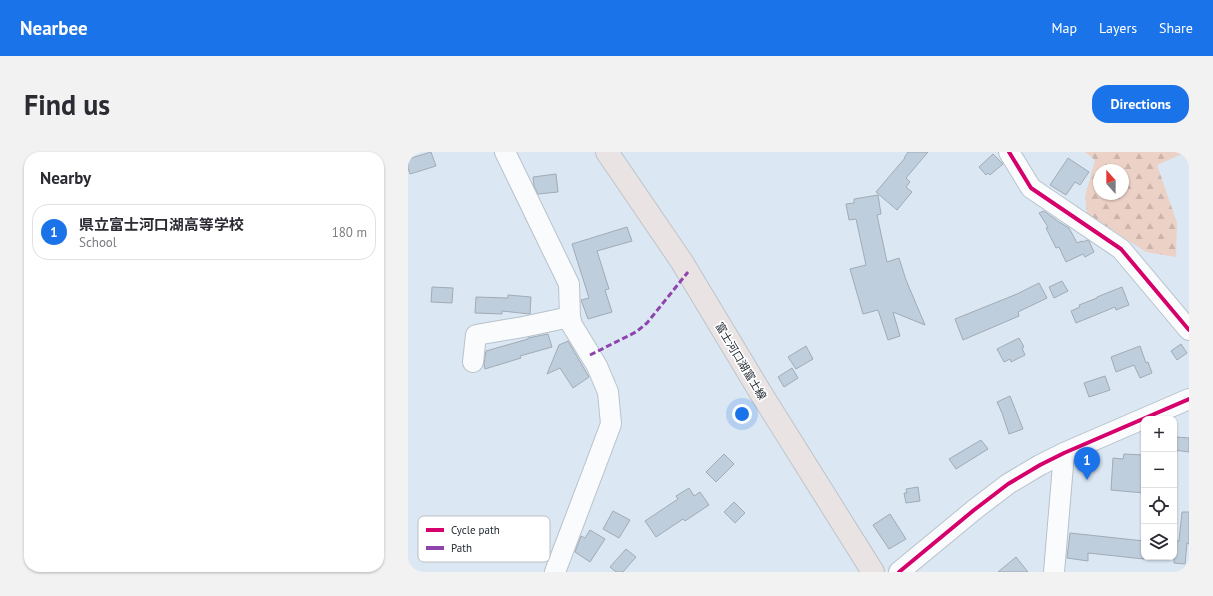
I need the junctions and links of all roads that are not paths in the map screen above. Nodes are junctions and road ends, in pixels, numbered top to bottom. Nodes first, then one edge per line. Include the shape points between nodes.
1 (505, 152) edge
2 (607, 152) edge
3 (1009, 152) edge
4 (570, 317) junction
5 (1189, 330) edge
6 (473, 362) dead end
7 (1189, 399) edge
8 (1064, 453) junction
9 (555, 572) edge
10 (873, 572) edge
11 (899, 572) edge
12 (1054, 572) edge

1 - 4 street via 568,284
2 - 10 main road, 富士河口湖富士線 via 682,262
3 - 5 street via 1031,188 1121,249
4 - 6 street via 476,335
4 - 9 street via 608,392 611,424
7 - 8 street
8 - 11 street via 1008,484
8 - 12 street

